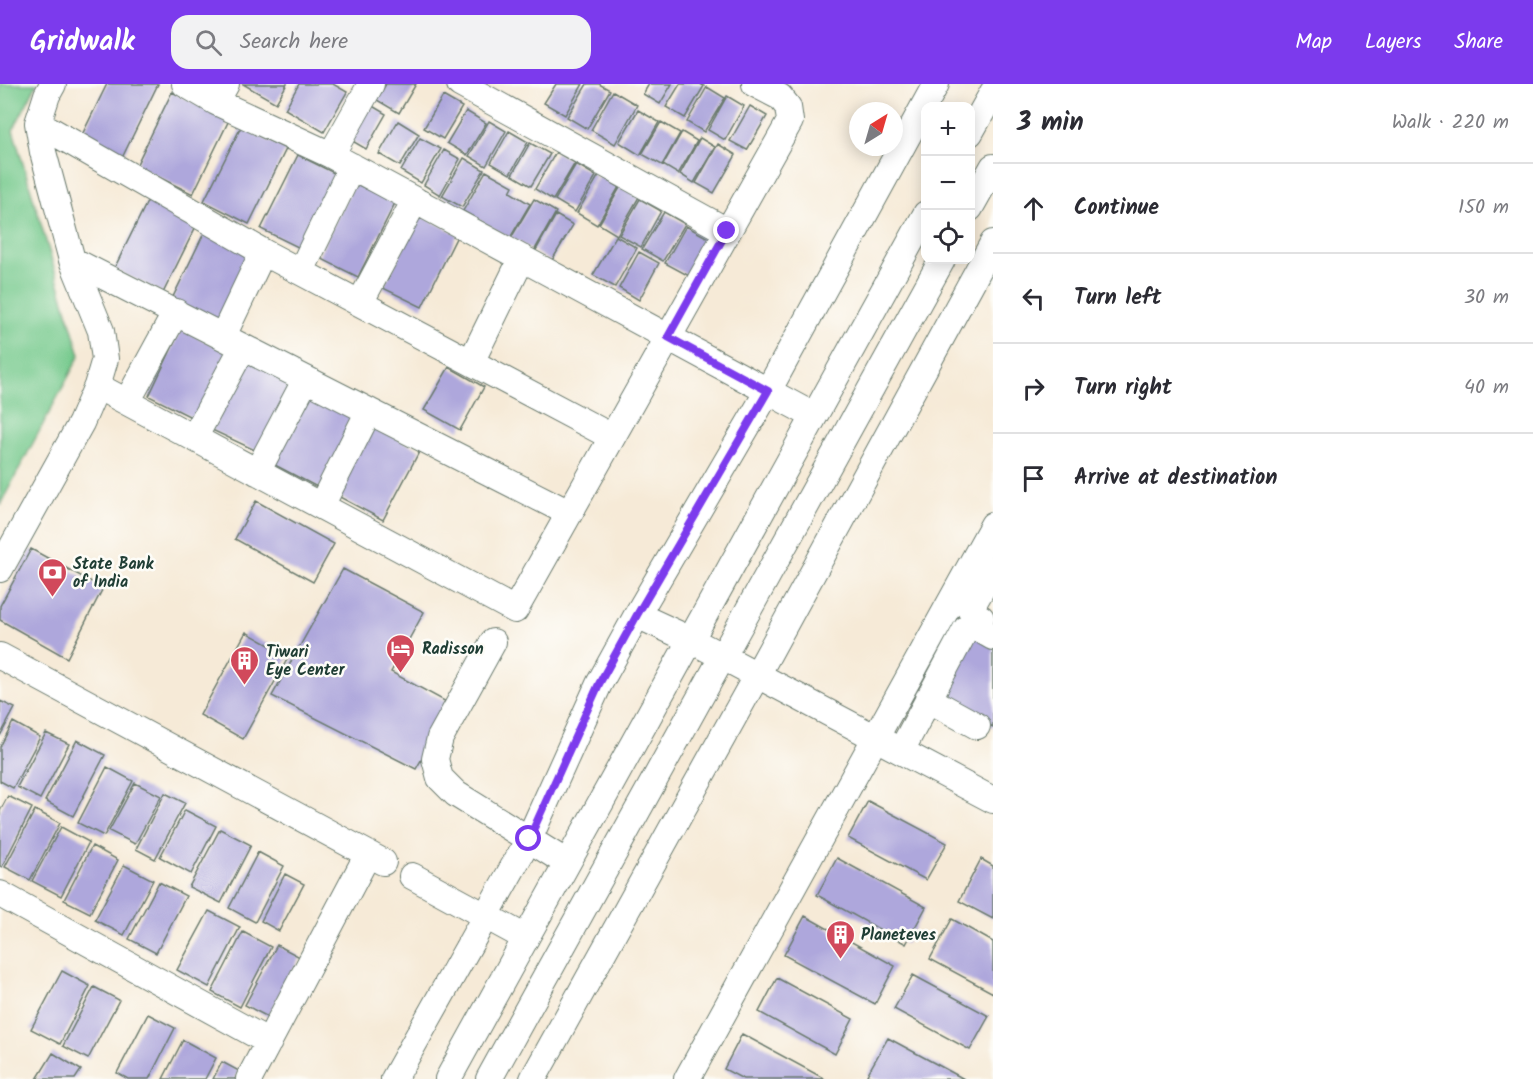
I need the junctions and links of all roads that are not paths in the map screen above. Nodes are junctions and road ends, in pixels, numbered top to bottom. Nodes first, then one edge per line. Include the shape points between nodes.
1 (53, 84) edge
2 (185, 84) edge
3 (371, 84) edge
4 (460, 84) edge
5 (755, 84) edge
6 (936, 84) edge
7 (993, 92) edge
8 (221, 93) edge
9 (38, 123) junction
10 (975, 124) edge
11 (341, 160) junction
12 (993, 167) edge
13 (975, 199) edge
14 (415, 200) junction
15 (921, 223) edge
16 (727, 231) junction
17 (993, 243) edge
18 (263, 252) junction
19 (522, 258) junction
20 (72, 260) junction
21 (940, 264) edge
22 (302, 271) junction
23 (360, 303) junction
24 (176, 312) junction
25 (668, 337) junction
26 (233, 341) junction
27 (471, 362) junction
28 (306, 379) junction
29 (97, 386) junction
30 (768, 391) junction
31 (127, 402) junction
32 (369, 411) junction
33 (814, 416) junction
34 (612, 437) junction
35 (194, 438) junction
36 (257, 472) junction
37 (321, 506) junction
38 (569, 513) junction
39 (992, 529) edge
40 (0, 569) edge
41 (993, 569) edge
42 (637, 615) junction
43 (974, 616) edge
44 (691, 640) junction
45 (493, 642) dead end
46 (0, 656) edge
47 (723, 656) junction
48 (757, 675) junction
49 (928, 699) junction
50 (978, 726) dead end
51 (876, 738) junction
52 (901, 751) junction
53 (993, 800) edge
54 (529, 839) junction
55 (567, 864) junction
56 (412, 876) dead end
57 (0, 894) edge
58 (485, 916) junction
59 (526, 938) junction
60 (269, 1041) junction
61 (249, 1079) edge
62 (394, 1079) edge
63 (448, 1079) edge
64 (489, 1079) edge
65 (533, 1079) edge
66 (687, 1079) edge

1 - 9 street
2 - 8 street
3 - 11 street
4 - 16 street
5 - 16 street via 780,97 788,107 790,121
6 - 30 street
7 - 10 street
8 - 11 street
9 - 18 street
9 - 20 street
11 - 14 street
11 - 22 street
12 - 13 street
14 - 19 street
14 - 23 street
15 - 33 street
16 - 25 street
17 - 48 street
18 - 22 street
18 - 26 street
19 - 25 street
19 - 27 street
20 - 24 street
20 - 29 street via 100,331 105,359
21 - 47 street
22 - 23 street
23 - 27 street
24 - 26 street
24 - 31 street
25 - 30 street
25 - 34 street
26 - 28 street
26 - 35 street
27 - 34 street
28 - 32 street
28 - 36 street
29 - 31 street
29 - 40 street via 81,423
30 - 33 street
30 - 42 street
31 - 35 street
32 - 37 street
32 - 38 street
33 - 44 street
34 - 38 street
35 - 36 street
36 - 37 street
37 - 38 street via 515,610
39 - 43 street
41 - 43 street
42 - 44 street
42 - 54 street via 599,684
43 - 49 street
43 - 51 street
44 - 47 street
44 - 55 street
45 - 54 street via 440,738 435,759 440,778 456,794
46 - 60 street via 376,858
47 - 48 street
47 - 64 street
48 - 51 street
48 - 65 street
49 - 50 street
49 - 52 street
51 - 52 street
51 - 66 street
52 - 53 street
54 - 55 street
54 - 58 street
55 - 59 street
56 - 58 street
57 - 60 street
58 - 59 street
58 - 62 street
59 - 63 street
60 - 61 street

